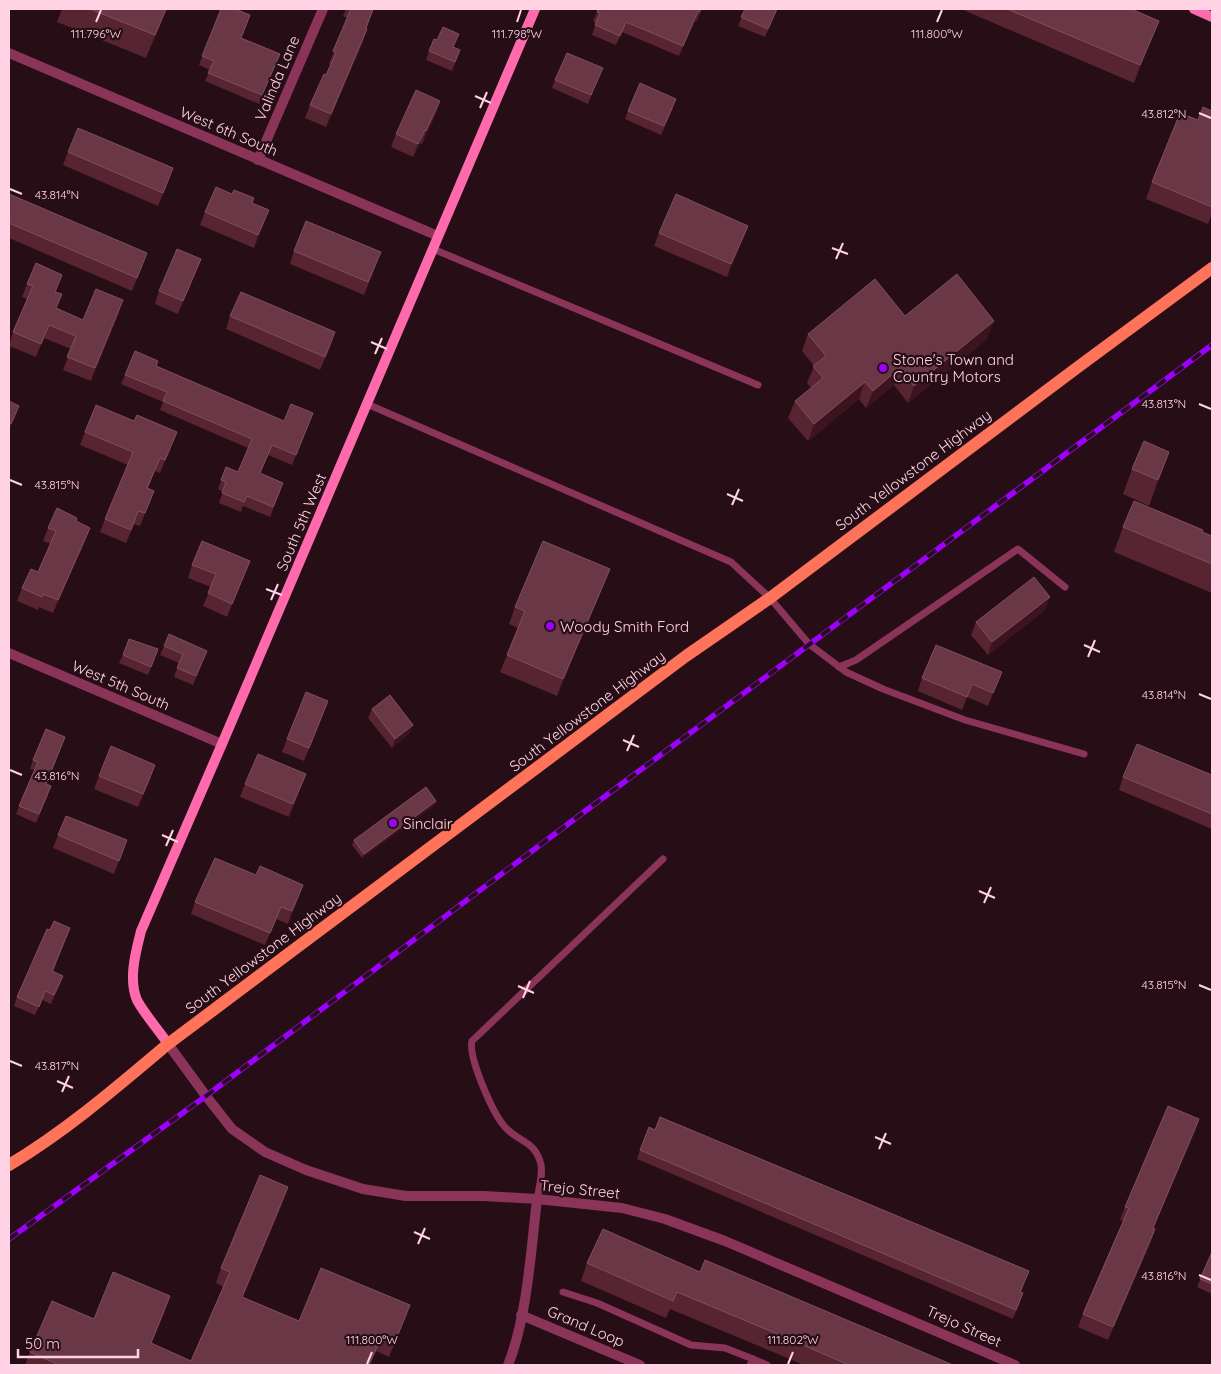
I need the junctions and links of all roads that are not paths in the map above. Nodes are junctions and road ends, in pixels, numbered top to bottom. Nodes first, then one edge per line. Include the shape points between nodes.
1 (322, 9) edge
2 (535, 9) edge
3 (1194, 9) edge
4 (1212, 16) edge
5 (9, 53) edge
6 (258, 160) junction
7 (438, 236) junction
8 (433, 249) junction
9 (1212, 268) edge
10 (758, 386) dead end
11 (367, 404) junction
12 (1065, 587) dead end
13 (770, 598) junction
14 (9, 653) edge
15 (839, 667) junction
16 (222, 744) junction
17 (1084, 754) dead end
18 (663, 859) dead end
19 (168, 1044) junction
20 (9, 1165) edge
21 (538, 1199) junction
22 (563, 1292) dead end
23 (521, 1315) junction
24 (751, 1362) edge
25 (1001, 1362) edge
26 (508, 1365) edge
27 (640, 1365) edge
28 (767, 1365) edge
29 (1015, 1365) edge

1 - 6 street, Valinda Lane
2 - 7 street, South 5th West
3 - 4 street
5 - 6 street, West 6th South
6 - 7 street, West 6th South
7 - 8 street, South 5th West
8 - 10 lane
8 - 11 street, South 5th West
9 - 13 main road, South Yellowstone Highway
11 - 13 lane via 731,562
11 - 16 street, South 5th West
12 - 15 lane via 1018,549 856,660
13 - 15 lane via 810,644
13 - 19 main road, South Yellowstone Highway via 686,656
14 - 16 street, West 5th South
15 - 17 lane via 883,689 965,720
16 - 19 street, South 5th West via 141,931 135,955 133,981 137,999
18 - 21 lane via 472,1041 474,1063 493,1108 505,1127 531,1145 538,1154 542,1164
19 - 20 main road, South Yellowstone Highway via 90,1109
19 - 21 street, Trejo Street via 232,1129 265,1152 306,1170 363,1189 406,1196
21 - 23 street
21 - 25 street, Trejo Street via 622,1208 725,1240
22 - 24 lane via 597,1303 692,1346 725,1348
23 - 26 street
23 - 27 street, Grand Loop
24 - 28 lane
25 - 29 street, Trejo Street

